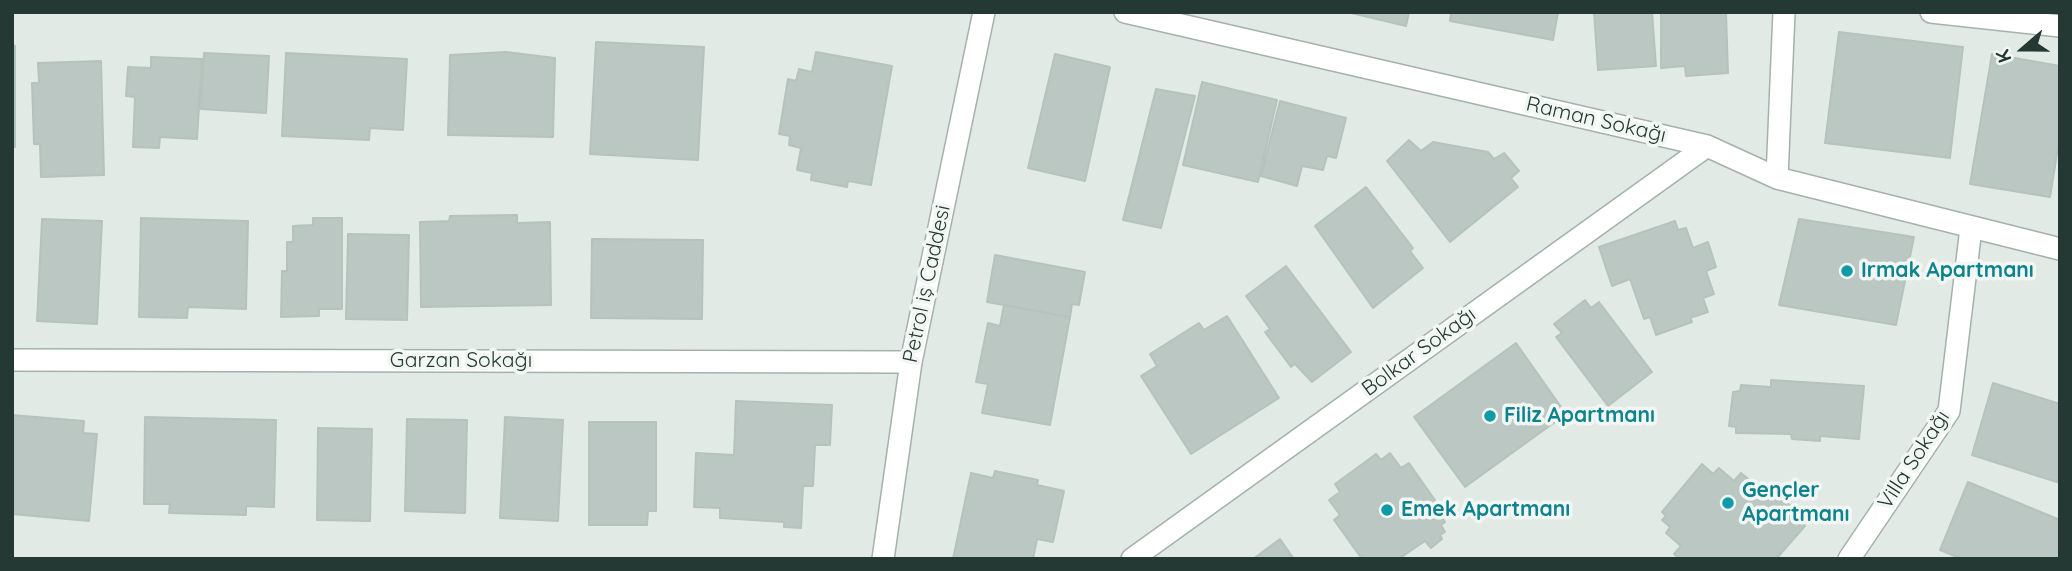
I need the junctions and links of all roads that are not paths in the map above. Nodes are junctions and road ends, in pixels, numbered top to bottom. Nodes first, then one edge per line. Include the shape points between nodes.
1 (984, 12) edge
2 (1125, 12) edge
3 (1784, 12) edge
4 (1931, 12) edge
5 (2060, 26) edge
6 (1707, 146) junction
7 (1777, 177) junction
8 (1970, 228) junction
9 (2060, 249) edge
10 (12, 360) edge
11 (911, 362) junction
12 (883, 559) edge
13 (1132, 559) edge
14 (1849, 559) edge

1 - 11 street, Petrol iş Caddesi
2 - 6 street, Raman Sokağı
3 - 7 street
4 - 5 street
6 - 7 street, Raman Sokağı
6 - 13 street, Bolkar Sokağı
7 - 8 street, Raman Sokağı
8 - 9 street, Raman Sokağı
8 - 14 street, Villa Sokağı via 1949,411
10 - 11 street, Garzan Sokağı
11 - 12 street, Petrol iş Caddesi

